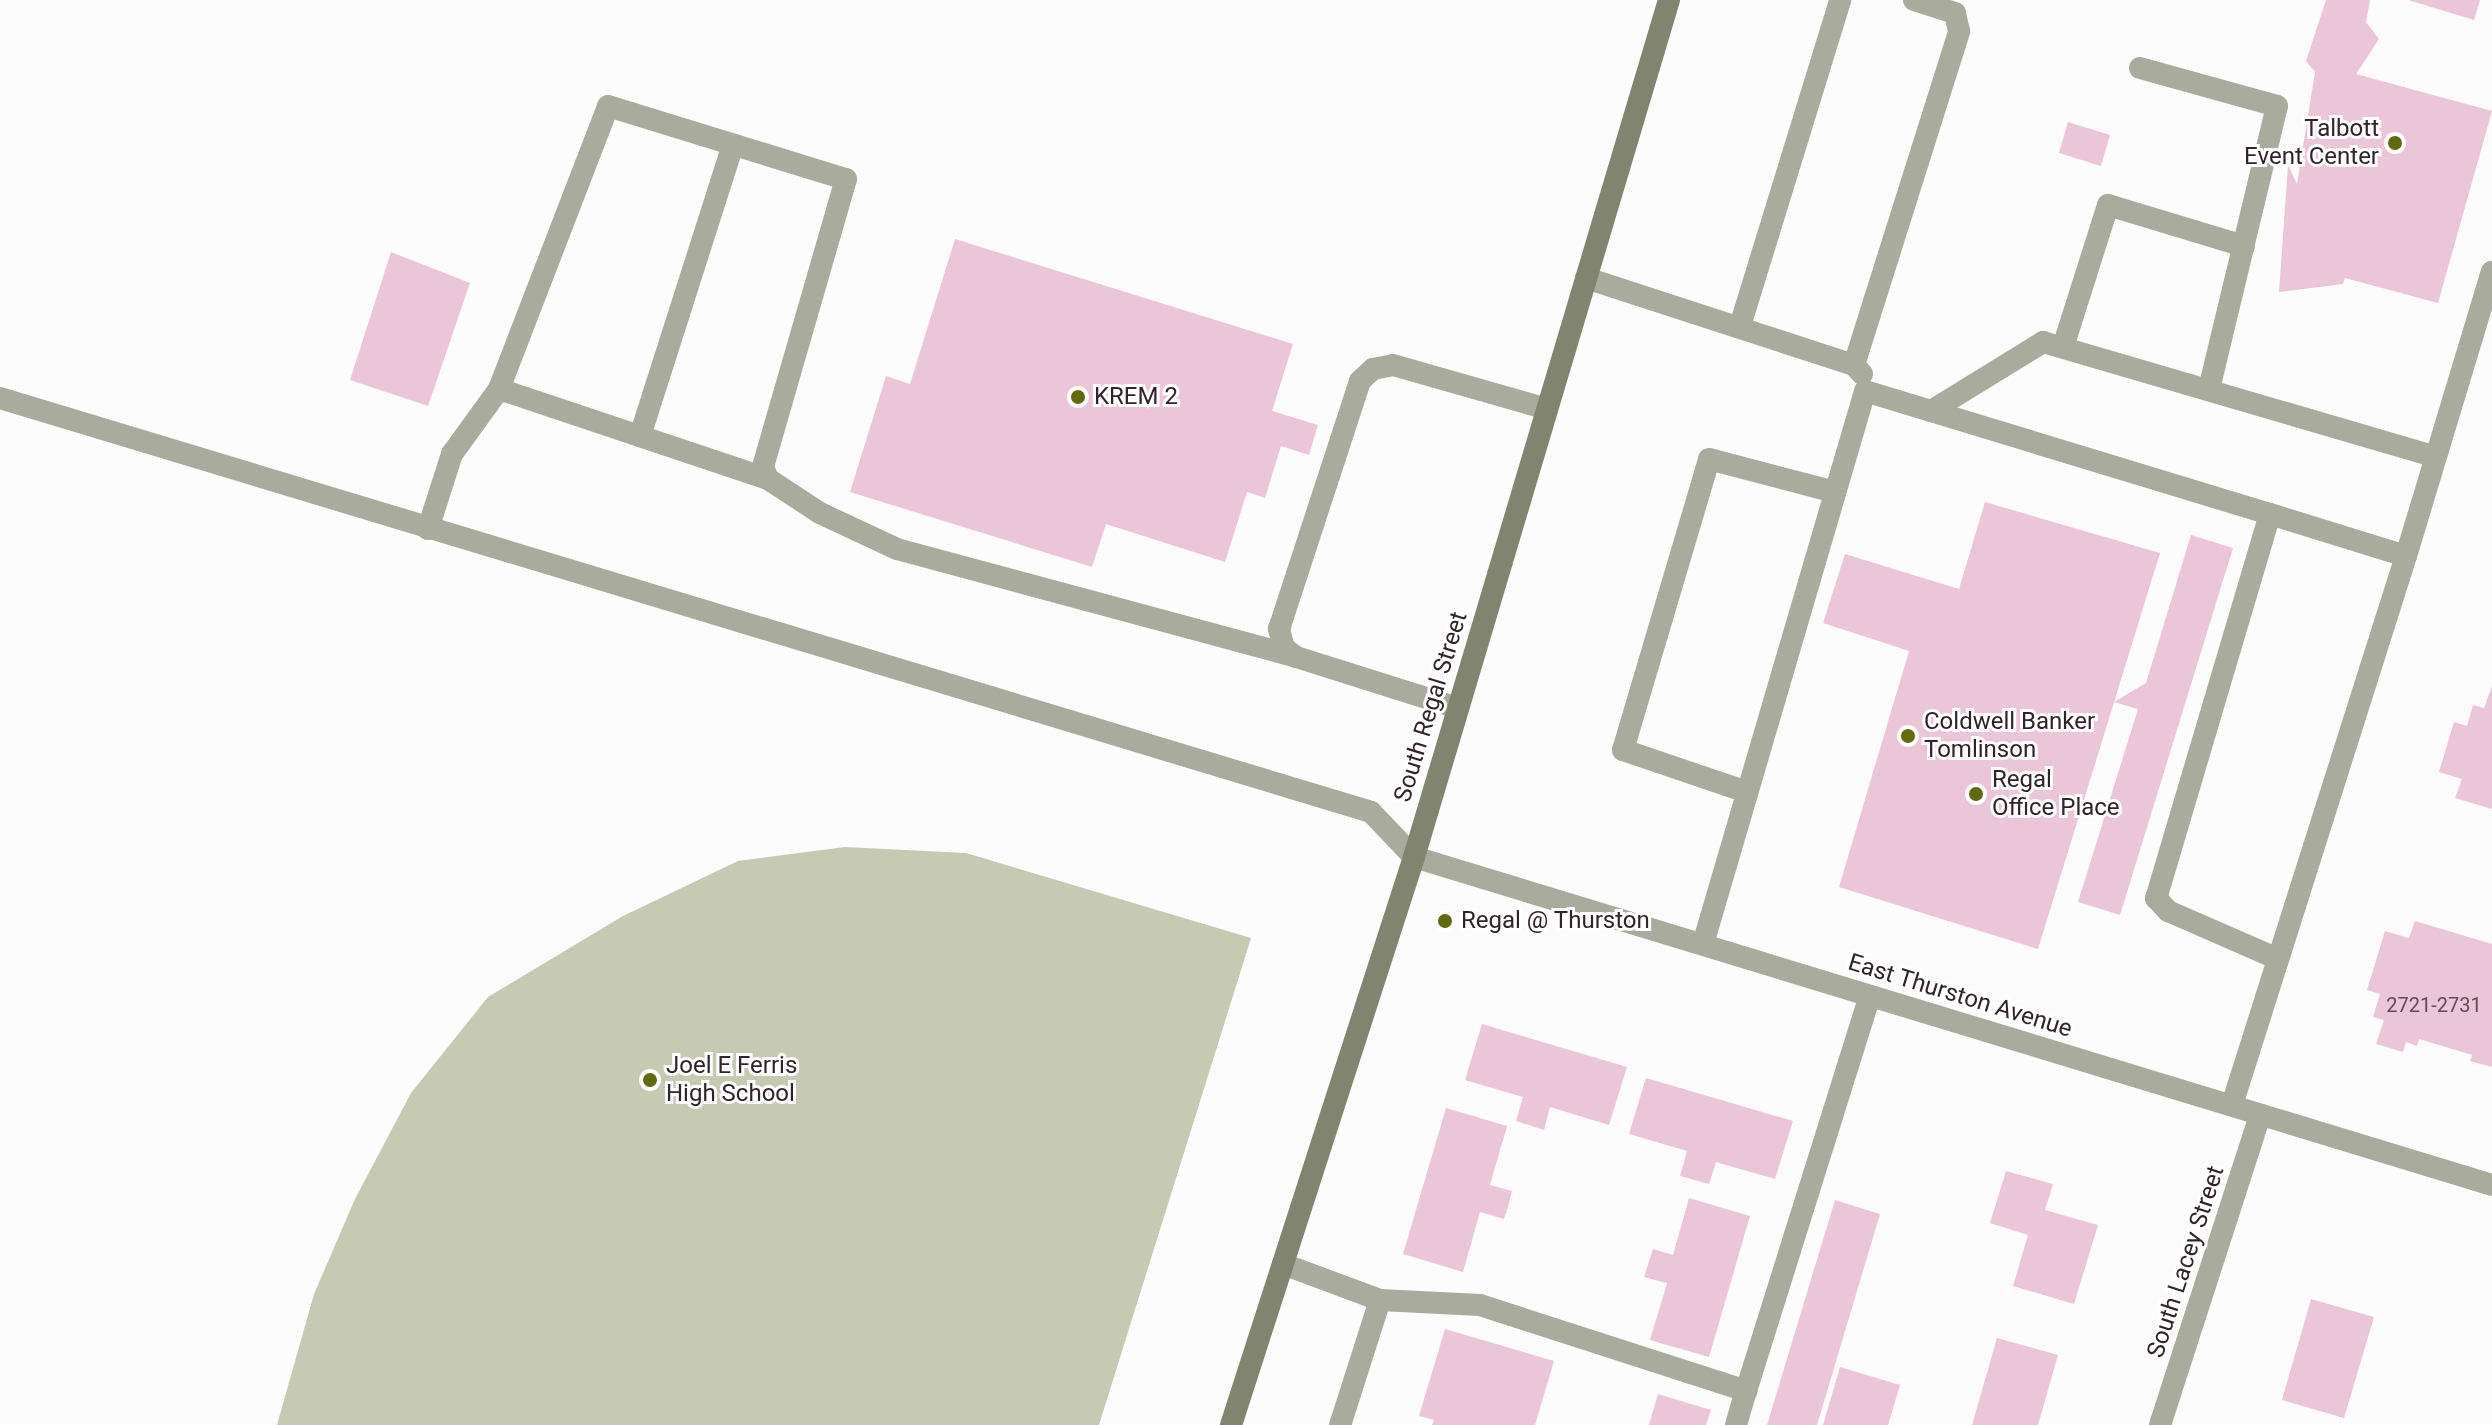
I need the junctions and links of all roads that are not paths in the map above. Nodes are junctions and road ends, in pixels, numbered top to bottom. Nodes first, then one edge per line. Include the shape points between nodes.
1 (1669, 0) edge
2 (1840, 0) edge
3 (1914, 0) edge
4 (2140, 68) dead end
5 (733, 144) junction
6 (2244, 246) junction
7 (2492, 272) edge
8 (1586, 278) junction
9 (1740, 326) junction
10 (2063, 347) junction
11 (1854, 365) junction
12 (499, 389) junction
13 (2209, 390) junction
14 (1865, 391) junction
15 (0, 398) edge
16 (1547, 409) junction
17 (1931, 411) junction
18 (640, 436) junction
19 (2436, 457) junction
20 (768, 479) junction
21 (1835, 492) junction
22 (2270, 514) junction
23 (428, 529) junction
24 (2406, 556) junction
25 (1296, 657) junction
26 (1458, 708) junction
27 (1747, 792) junction
28 (1414, 857) junction
29 (1703, 944) junction
30 (2278, 959) junction
31 (1870, 996) junction
32 (2232, 1105) junction
33 (2260, 1115) junction
34 (2492, 1185) edge
35 (1283, 1264) junction
36 (1380, 1300) junction
37 (1746, 1391) junction
38 (1231, 1425) edge
39 (1340, 1425) edge
40 (1736, 1425) edge
41 (2160, 1425) edge

1 - 8 main road, South Regal Street
2 - 9 street
3 - 11 street via 1955,13 1959,31
4 - 6 street via 2277,106
5 - 12 street via 608,106
5 - 18 street
5 - 20 street via 846,179 763,467
6 - 10 street via 2108,205
6 - 13 street
7 - 19 street
8 - 9 street
8 - 16 main road, South Regal Street
9 - 11 street
10 - 13 street
10 - 17 street via 2043,342
11 - 14 street
12 - 18 street
12 - 23 street via 452,454
13 - 19 street
14 - 17 street
14 - 21 street
15 - 23 street
16 - 25 street via 1393,365 1373,369 1360,381 1279,629 1284,648
16 - 26 main road, South Regal Street
17 - 22 street
18 - 20 street
19 - 24 street
20 - 25 street via 820,513 897,549
21 - 27 street
21 - 27 street via 1709,459 1623,750
22 - 24 street
22 - 30 street via 2156,898 2168,911
23 - 28 street via 1371,812
24 - 30 street
25 - 26 street
26 - 28 main road, South Regal Street
27 - 29 street
28 - 29 street, East Thurston Avenue
28 - 35 main road, South Regal Street
29 - 31 street, East Thurston Avenue
30 - 32 street
31 - 32 street, East Thurston Avenue
31 - 37 street
32 - 33 street, East Thurston Avenue
33 - 34 street, East Thurston Avenue
33 - 41 street, South Lacey Street
35 - 36 street
35 - 38 main road, South Regal Street
36 - 37 street via 1480,1305
36 - 39 street
37 - 40 street

